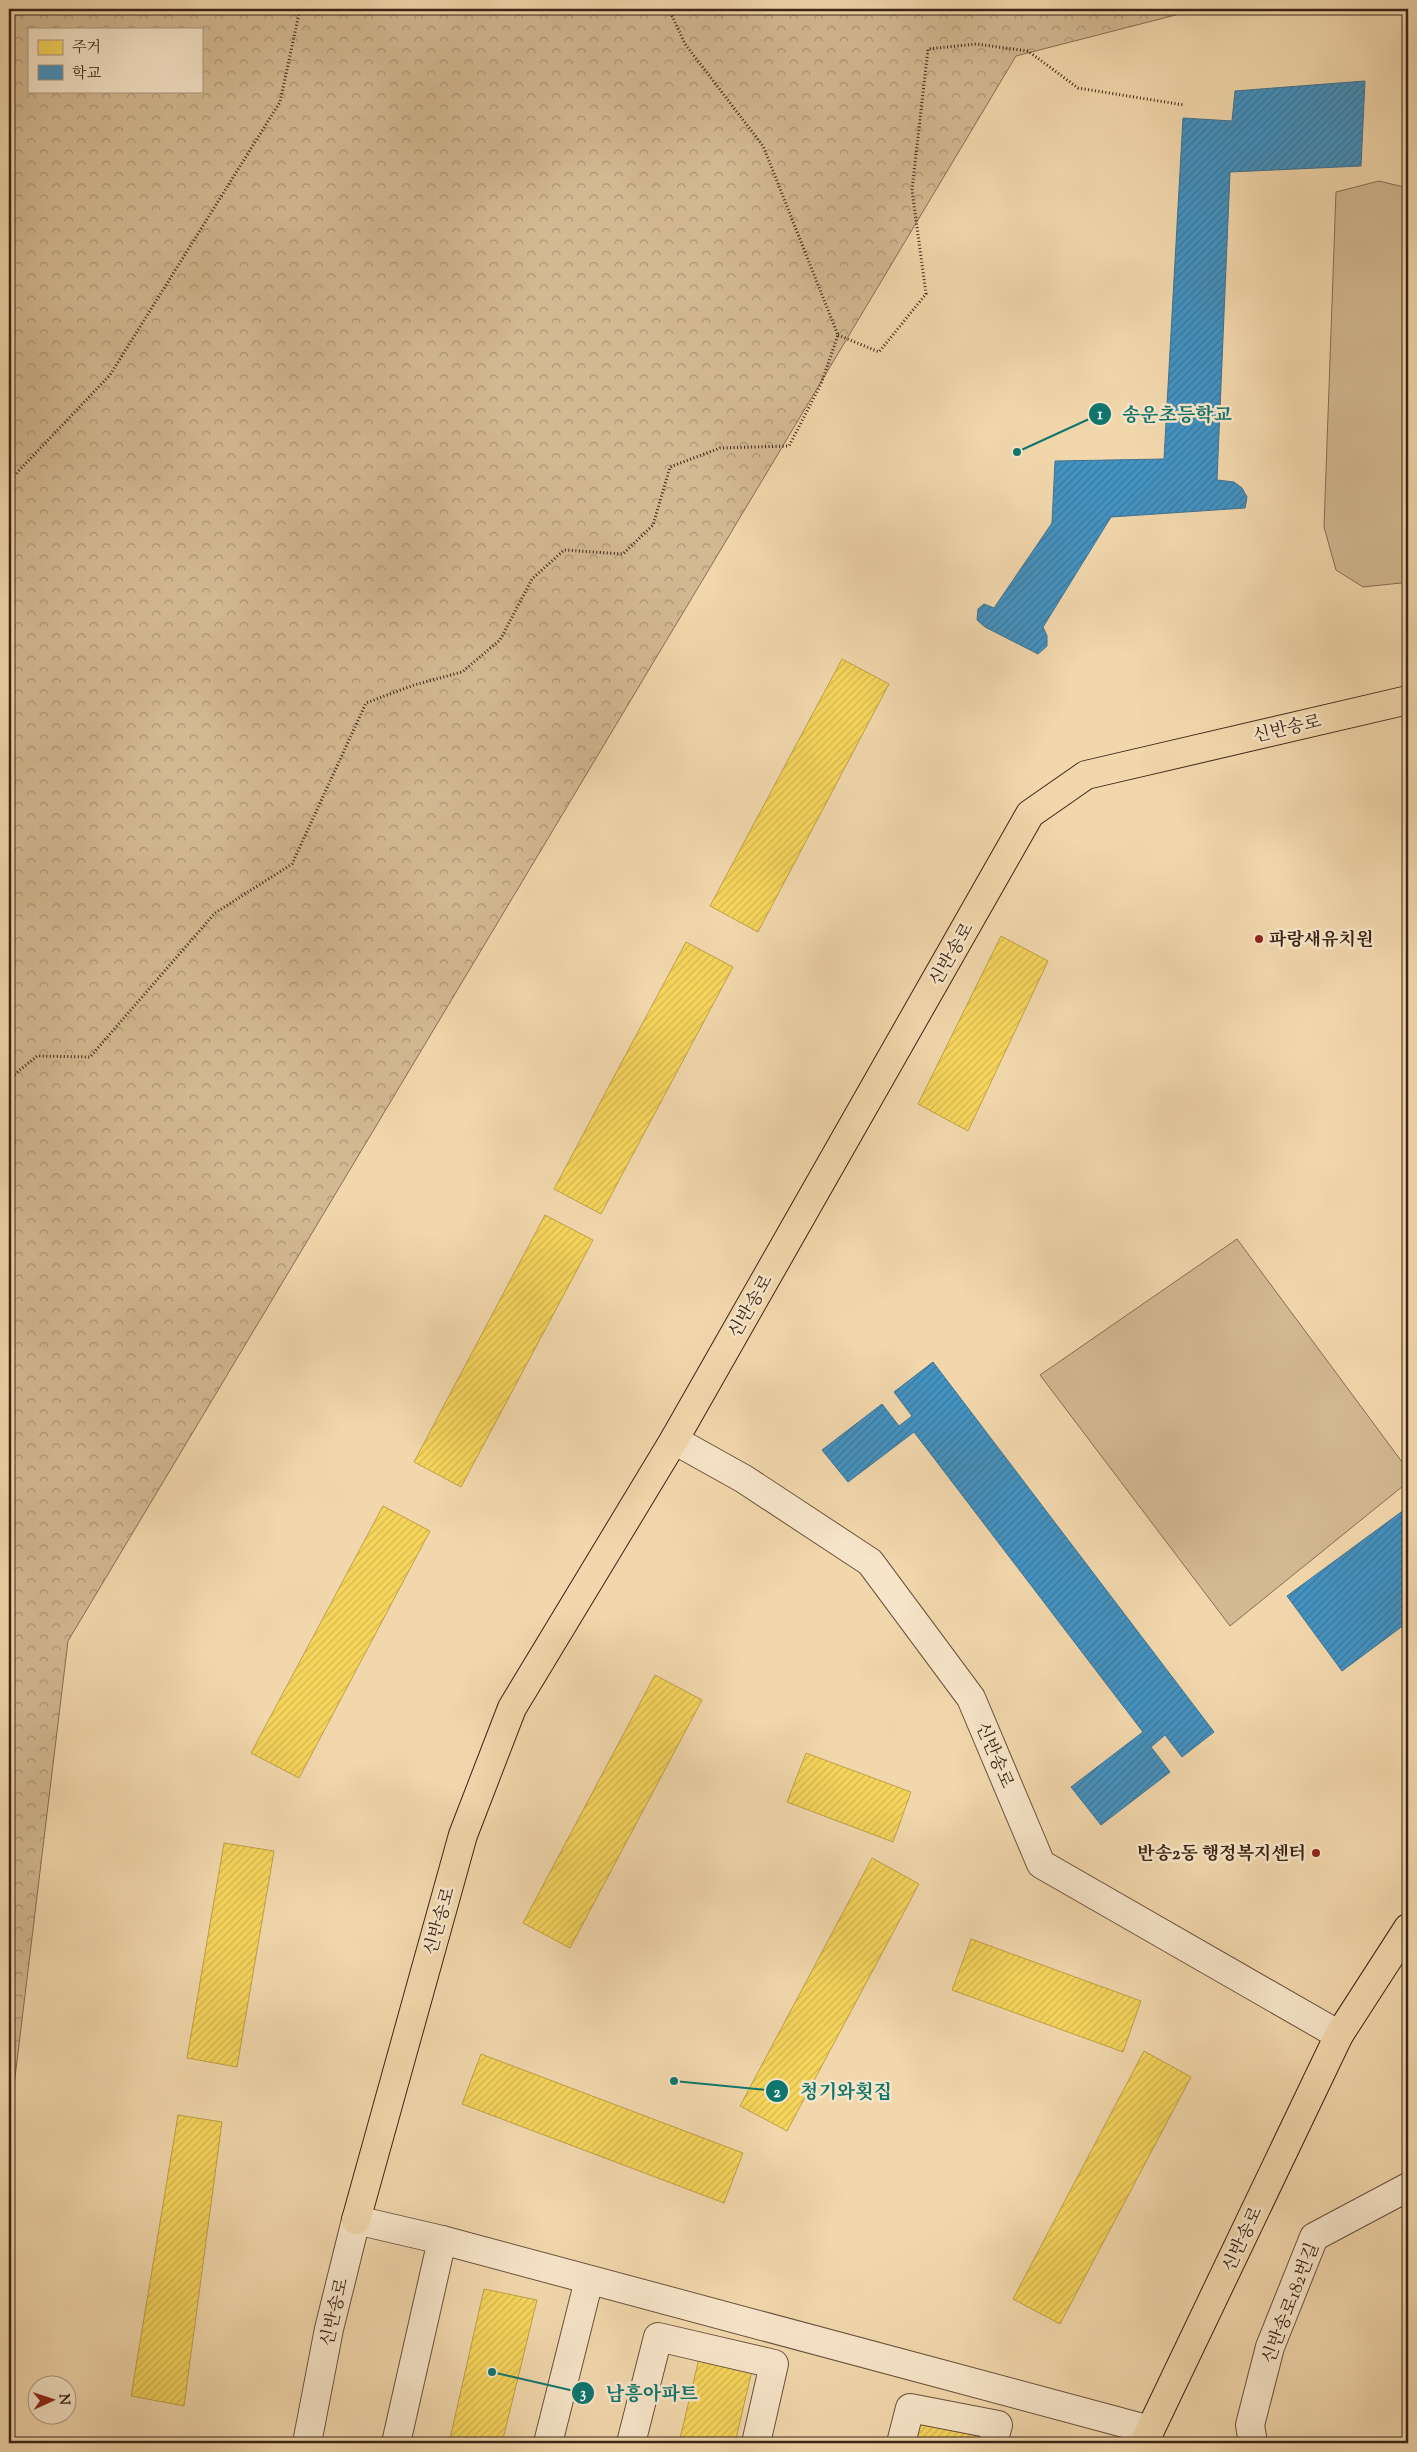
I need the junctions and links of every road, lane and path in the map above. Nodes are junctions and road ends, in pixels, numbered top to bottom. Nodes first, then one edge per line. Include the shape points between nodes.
1 (300, 9) edge
2 (669, 9) edge
3 (1184, 105) dead end
4 (838, 335) junction
5 (9, 480) edge
6 (1408, 700) edge
7 (9, 1079) edge
8 (674, 1440) junction
9 (1408, 1928) edge
10 (1339, 2035) junction
11 (1408, 2187) edge
12 (356, 2220) junction
13 (442, 2240) junction
14 (589, 2280) junction
15 (1148, 2437) edge
16 (307, 2443) edge
17 (396, 2443) edge
18 (548, 2443) edge
19 (632, 2443) edge
20 (756, 2443) edge
21 (901, 2443) edge
22 (993, 2443) edge
23 (1253, 2443) edge

1 - 5 path via 280,102 110,375
2 - 4 path via 685,44 763,146
3 - 4 path via 1078,88 1028,51 976,44 928,49 912,190 926,294 879,352
4 - 7 path via 821,384 789,446 720,448 670,467 653,526 623,554 564,550 532,579 500,640 462,672 366,703 292,864 215,913 90,1057 37,1056
6 - 8 main road, 신반송로 via 1086,775 1030,814
8 - 10 street, 신반송로 via 744,1479 870,1562 971,1698 1041,1864
8 - 12 main road, 신반송로 via 512,1708 463,1836
9 - 10 main road, 신반송로
10 - 15 main road, 신반송로
11 - 23 street, 신반송로182번길 via 1314,2237 1270,2347 1250,2425
12 - 13 street
12 - 16 street, 신반송로 via 329,2329
13 - 14 street
13 - 17 street
14 - 15 street
14 - 18 street
19 - 20 street via 658,2337 774,2364
21 - 22 street via 910,2408 998,2425

